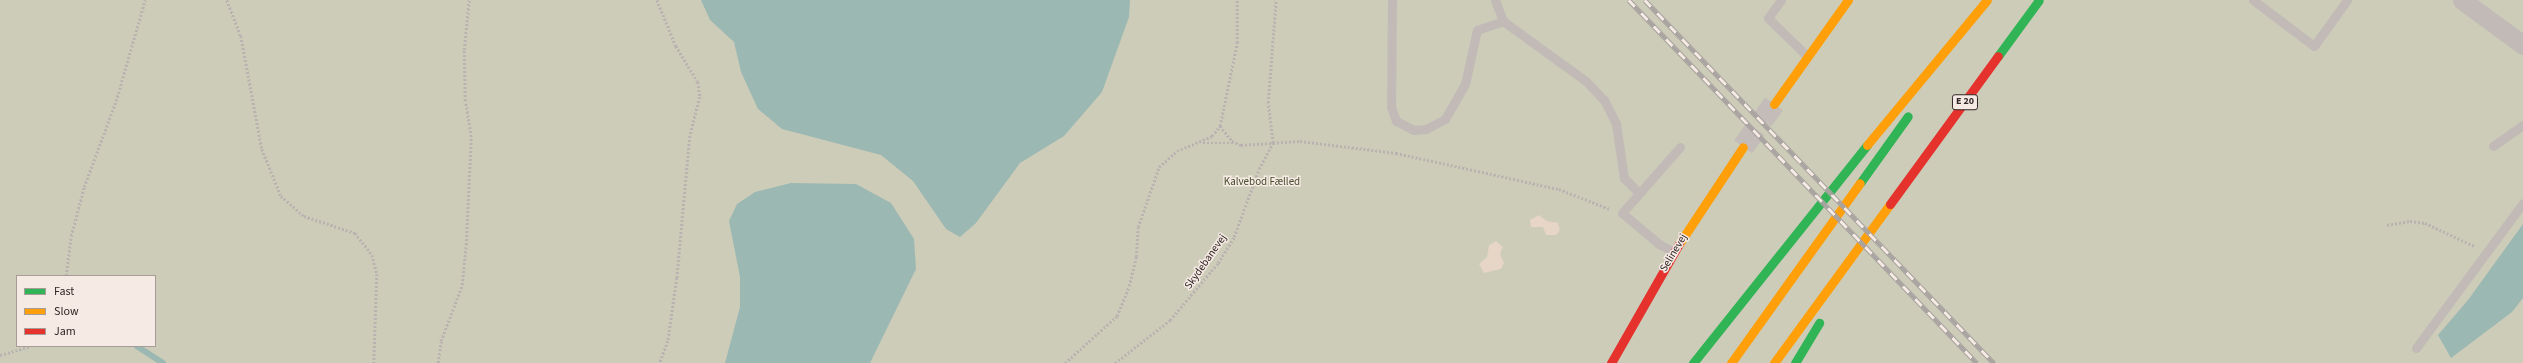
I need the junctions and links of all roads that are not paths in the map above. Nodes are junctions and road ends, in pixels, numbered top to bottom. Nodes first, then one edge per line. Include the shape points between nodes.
1 (1392, 0) edge
2 (1495, 0) edge
3 (1781, 0) edge
4 (1848, 0) edge
5 (1987, 0) edge
6 (1992, 0) edge
7 (2039, 0) edge
8 (2253, 0) edge
9 (2347, 0) edge
10 (2462, 0) edge
11 (1503, 21) junction
12 (2523, 45) edge
13 (1807, 56) junction
14 (1928, 88) dead end
15 (1774, 104) tunnel mouth
16 (1914, 108) dead end
17 (2523, 125) edge
18 (2493, 146) dead end
19 (1680, 147) dead end
20 (1744, 148) tunnel mouth
21 (1638, 192) junction
22 (2523, 202) edge
23 (1890, 204) junction
24 (1674, 252) junction
25 (1831, 303) dead end
26 (1823, 317) dead end
27 (2416, 348) dead end
28 (1611, 363) edge
29 (1693, 363) edge
30 (1731, 363) edge
31 (1774, 363) edge
32 (1795, 363) edge

1 - 11 lane via 1391,107 1396,121 1414,130 1426,129 1445,119 1466,84 1478,30
2 - 11 lane
3 - 13 lane via 1768,18
4 - 13 main road
5 - 29 main road via 1808,214
6 - 14 main road
7 - 23 main road, E 20
8 - 9 lane via 2314,46
10 - 12 street
11 - 21 lane via 1586,81 1604,100 1616,124 1624,178
13 - 15 main road
16 - 30 main road
17 - 18 lane
19 - 21 lane
20 - 24 main road, Selinevej
21 - 24 lane via 1622,213 1659,244
22 - 27 lane
23 - 25 main road
23 - 31 main road
24 - 28 main road, Selinevej
26 - 32 main road

